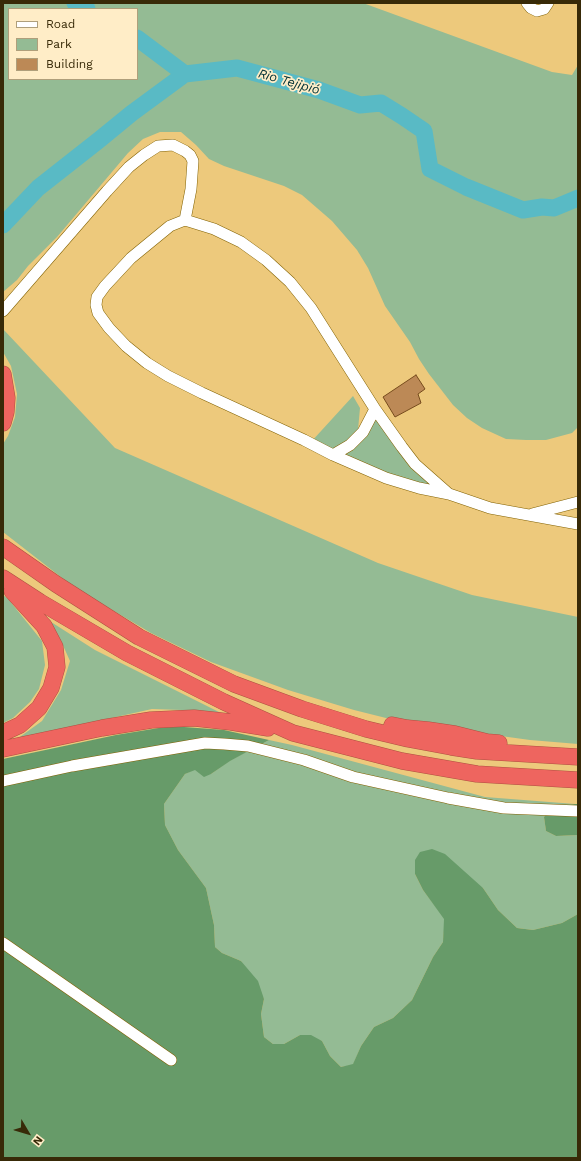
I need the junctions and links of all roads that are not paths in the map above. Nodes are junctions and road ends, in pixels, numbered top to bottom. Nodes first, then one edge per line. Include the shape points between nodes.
1 (528, 3) edge
2 (548, 3) edge
3 (185, 220) junction
4 (3, 311) edge
5 (3, 374) edge
6 (375, 409) junction
7 (3, 423) edge
8 (333, 455) junction
9 (449, 494) junction
10 (578, 502) edge
11 (529, 515) junction
12 (578, 524) edge
13 (3, 547) edge
14 (3, 580) edge
15 (280, 701) junction
16 (3, 733) edge
17 (293, 733) junction
18 (3, 749) edge
19 (578, 750) edge
20 (578, 757) edge
21 (578, 780) edge
22 (3, 781) edge
23 (578, 810) edge
24 (3, 943) edge
25 (171, 1060) dead end

1 - 2 lane via 537,11 544,9
3 - 4 lane via 193,161 185,150 173,146 158,146 129,167
3 - 6 lane via 214,229 241,242 290,282 311,308
3 - 8 lane via 170,226 131,258 97,297 98,313 126,346 168,376
5 - 7 highway via 7,398
6 - 8 lane via 362,432 350,445
6 - 9 lane via 415,464
8 - 9 lane via 386,478
9 - 11 lane via 490,508
10 - 11 lane
11 - 12 lane
13 - 15 highway via 139,637 234,684
14 - 16 highway via 44,626 55,646 57,667 51,688 39,708 20,725
14 - 17 highway via 127,653 224,702
15 - 19 highway via 488,742
15 - 20 highway via 330,719 408,739 477,751
17 - 18 highway via 194,718 151,720
17 - 21 highway via 402,761 462,772
22 - 23 lane via 205,743 248,746 304,760 353,777 448,798 504,808
24 - 25 lane

